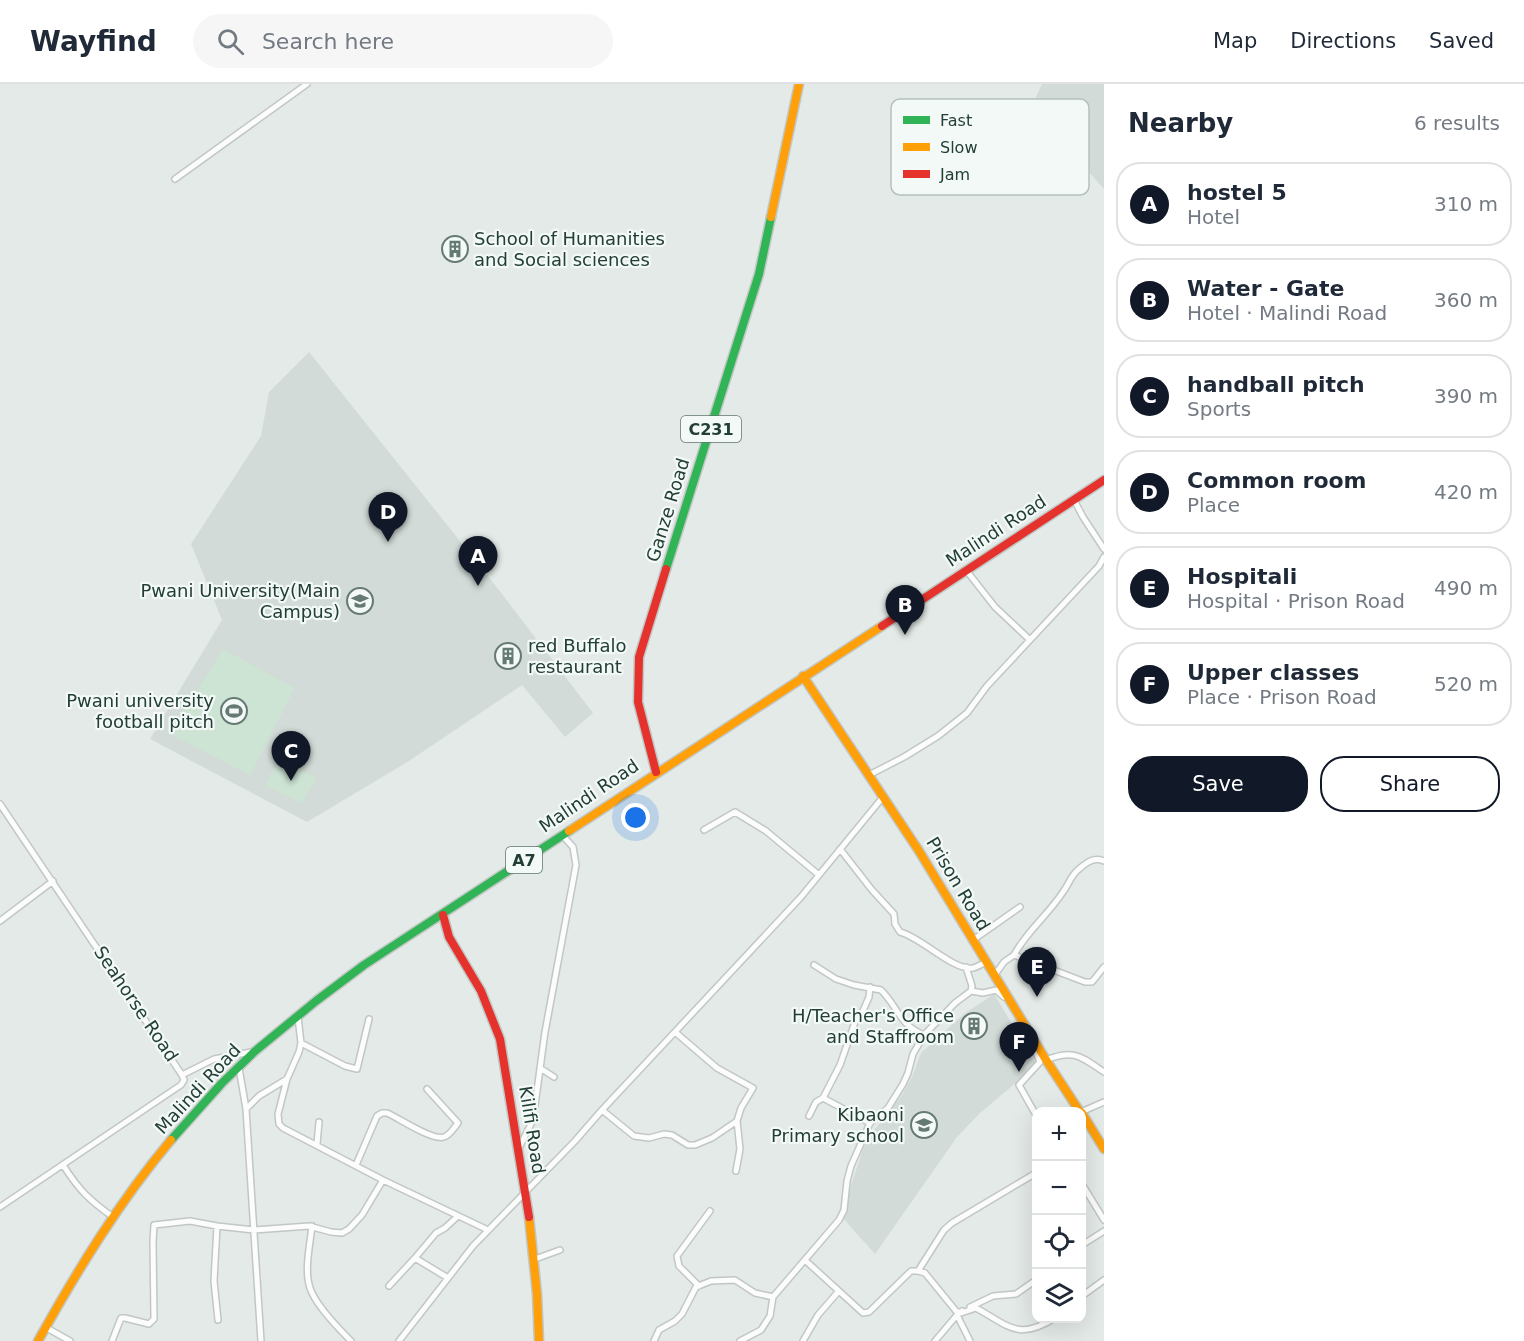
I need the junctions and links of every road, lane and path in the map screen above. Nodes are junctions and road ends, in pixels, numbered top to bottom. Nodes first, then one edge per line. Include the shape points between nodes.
1 (307, 84) edge
2 (799, 84) edge
3 (175, 179) dead end
4 (1104, 480) edge
5 (1074, 500) junction
6 (1104, 549) edge
7 (1104, 556) edge
8 (966, 570) junction
9 (1030, 640) junction
10 (803, 676) junction
11 (656, 772) junction
12 (869, 775) junction
13 (883, 796) junction
14 (0, 804) edge
15 (704, 830) dead end
16 (562, 834) junction
17 (840, 849) junction
18 (1104, 855) edge
19 (1097, 859) junction
20 (1104, 861) edge
21 (819, 875) junction
22 (53, 881) junction
23 (1020, 907) dead end
24 (443, 915) junction
25 (0, 921) edge
26 (432, 923) junction
27 (449, 937) junction
28 (972, 940) junction
29 (1014, 955) junction
30 (986, 962) junction
31 (814, 965) dead end
32 (966, 967) junction
33 (1104, 967) edge
34 (994, 976) junction
35 (870, 987) junction
36 (970, 991) junction
37 (298, 1015) junction
38 (369, 1019) dead end
39 (675, 1032) junction
40 (924, 1035) junction
41 (301, 1043) junction
42 (256, 1051) junction
43 (1046, 1060) junction
44 (239, 1067) junction
45 (540, 1068) junction
46 (1104, 1072) edge
47 (182, 1075) junction
48 (554, 1077) dead end
49 (287, 1079) junction
50 (427, 1089) dead end
51 (823, 1098) junction
52 (1104, 1102) edge
53 (1078, 1107) edge
54 (1032, 1108) edge
55 (246, 1109) junction
56 (602, 1110) junction
57 (1086, 1110) edge
58 (809, 1116) dead end
59 (1086, 1120) edge
60 (737, 1121) junction
61 (319, 1122) dead end
62 (870, 1123) junction
63 (317, 1144) junction
64 (1104, 1149) edge
65 (519, 1150) junction
66 (63, 1165) junction
67 (356, 1165) junction
68 (736, 1171) dead end
69 (1032, 1175) edge
70 (383, 1180) junction
71 (525, 1191) junction
72 (1086, 1191) edge
73 (0, 1207) edge
74 (710, 1211) dead end
75 (458, 1216) junction
76 (113, 1217) junction
77 (1104, 1220) edge
78 (217, 1226) junction
79 (312, 1226) junction
80 (254, 1230) junction
81 (488, 1230) junction
82 (1104, 1231) edge
83 (1086, 1242) edge
84 (560, 1250) dead end
85 (415, 1257) junction
86 (535, 1259) junction
87 (806, 1260) junction
88 (918, 1271) junction
89 (448, 1278) junction
90 (1104, 1280) edge
91 (1032, 1283) edge
92 (389, 1286) dead end
93 (699, 1286) junction
94 (838, 1292) junction
95 (1086, 1293) edge
96 (773, 1297) junction
97 (958, 1314) junction
98 (218, 1320) dead end
99 (1050, 1323) edge
100 (45, 1327) junction
101 (752, 1334) junction
102 (403, 1340) edge
103 (38, 1341) edge
104 (70, 1341) edge
105 (112, 1341) edge
106 (261, 1341) edge
107 (351, 1341) edge
108 (539, 1341) edge
109 (654, 1341) edge
110 (740, 1341) edge
111 (756, 1341) edge
112 (804, 1341) edge
113 (935, 1341) edge
114 (970, 1341) edge

1 - 3 street
2 - 11 main road, Ganze Road / C231 via 759,274 639,657 638,702
4 - 5 main road, Malindi Road / A7
5 - 6 street
5 - 8 main road, Malindi Road / A7
7 - 9 street
8 - 9 street via 995,607
8 - 10 main road, Malindi Road / A7
9 - 12 street via 954,724 904,758
10 - 11 main road, Malindi Road / A7
10 - 12 main road, Prison Road
11 - 16 main road, Malindi Road / A7
12 - 13 main road, Prison Road
13 - 17 street
13 - 28 main road, Prison Road
14 - 22 street, Seahorse Road
15 - 21 street via 735,812 766,831
16 - 24 main road, Malindi Road / A7
16 - 45 street via 573,847 576,865
17 - 21 street
17 - 32 street via 894,914 900,932
18 - 19 street
19 - 20 street
19 - 29 street via 1074,873
21 - 39 street
22 - 25 street
22 - 47 street, Seahorse Road
23 - 28 street
24 - 26 main road, Malindi Road / A7
24 - 27 main road, Kilifi Road
26 - 27 main road, Kilifi Road
26 - 37 main road, Malindi Road / A7 via 356,971
27 - 65 main road, Kilifi Road via 494,1020
28 - 30 main road, Prison Road
29 - 33 street via 1085,982 1092,982
29 - 34 street
30 - 32 street
30 - 34 main road, Prison Road
31 - 35 street via 836,979
32 - 36 street
34 - 43 main road, Prison Road
35 - 40 street via 880,990 911,1030
35 - 51 street
36 - 40 street
36 - 54 street via 999,991 1030,1041 1040,1062 1019,1085
37 - 41 street
37 - 42 main road, Malindi Road / A7
38 - 41 street via 357,1069
39 - 56 street
39 - 60 street via 717,1068 753,1088
40 - 62 street via 893,1100
41 - 49 street
42 - 44 main road, Malindi Road / A7
42 - 47 street via 214,1059
43 - 46 street via 1073,1054
43 - 53 main road, Prison Road
44 - 55 street
44 - 76 main road, Malindi Road / A7 via 194,1113
45 - 48 street
45 - 65 street via 533,1120
47 - 66 street, Seahorse Road via 181,1085
49 - 55 street
49 - 63 street via 279,1124
50 - 67 street via 458,1124 451,1132 443,1137 433,1136 382,1113 377,1116
51 - 58 street via 816,1102
51 - 62 street
52 - 57 street
55 - 80 street
56 - 60 street via 634,1136 672,1135 688,1145 712,1138
56 - 71 street
59 - 64 main road, Prison Road
60 - 68 street via 740,1149
61 - 63 street
62 - 87 street via 851,1166 844,1210
63 - 67 street
65 - 71 main road, Kilifi Road
66 - 73 street, Seahorse Road
66 - 76 street via 89,1200
67 - 70 street
69 - 88 street via 952,1222
70 - 75 street
70 - 79 street via 362,1215 347,1231 336,1233
71 - 81 street
71 - 86 main road, Kilifi Road
72 - 77 street
74 - 93 street via 677,1256 680,1266
75 - 81 street
75 - 85 street
76 - 100 main road, Malindi Road / A7
78 - 80 street
78 - 98 street via 214,1281
78 - 105 street via 190,1221 154,1225 154,1319 150,1324 121,1318
79 - 80 street
79 - 107 street via 310,1288
80 - 106 street
81 - 89 street
82 - 83 street
84 - 86 street
85 - 89 street
85 - 92 street
86 - 108 main road, Kilifi Road
87 - 94 street
87 - 96 street
88 - 94 street via 911,1271 865,1313
88 - 97 street via 925,1273
89 - 102 street
90 - 95 street
91 - 97 street via 1016,1294 987,1298
93 - 96 street via 716,1280 735,1280 755,1293
93 - 109 street via 682,1314 659,1330
94 - 112 street via 818,1315
96 - 101 street via 770,1316 761,1330
97 - 99 street via 976,1308 1011,1334 1028,1336
97 - 113 street
97 - 114 street
100 - 103 main road, Malindi Road / A7
100 - 104 street
101 - 110 street
101 - 111 street

